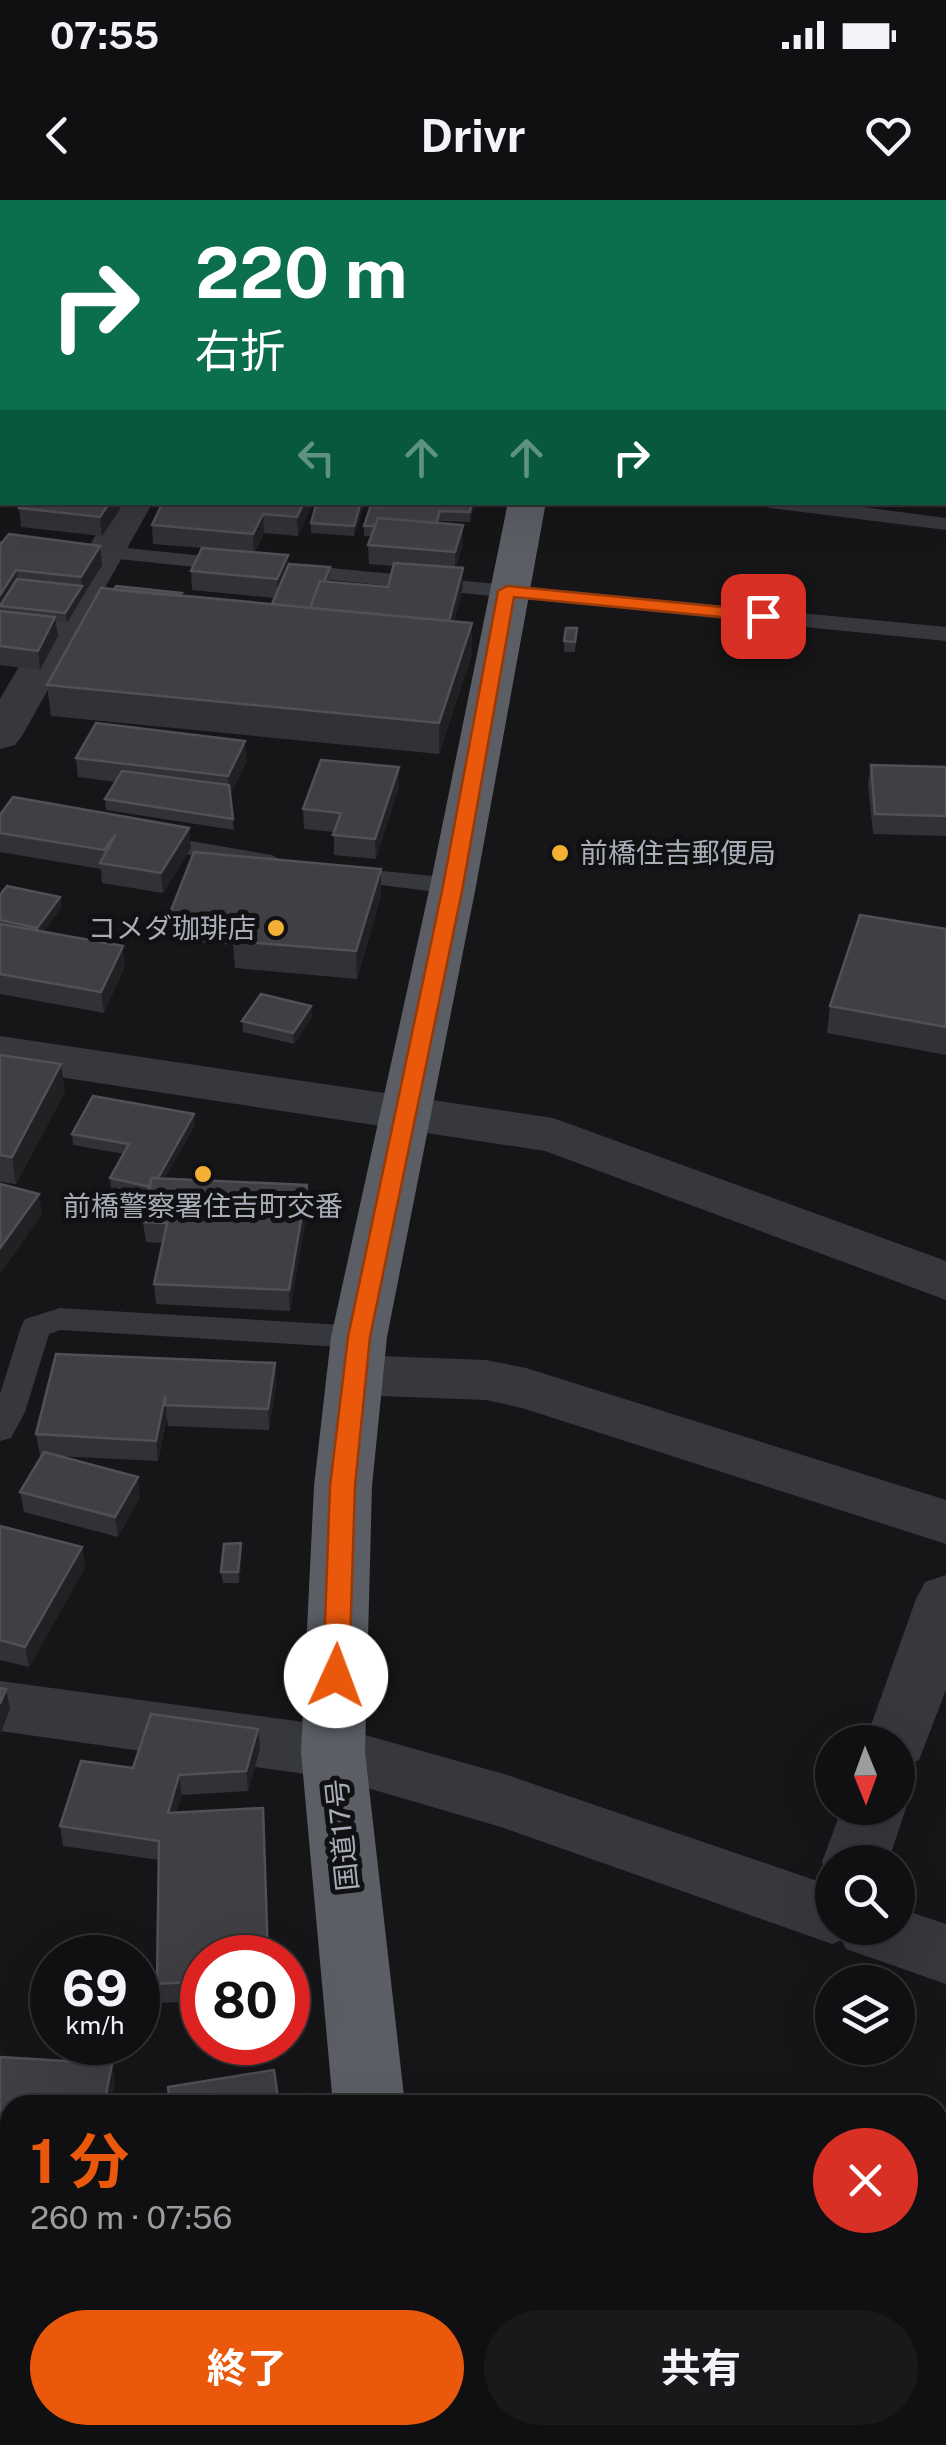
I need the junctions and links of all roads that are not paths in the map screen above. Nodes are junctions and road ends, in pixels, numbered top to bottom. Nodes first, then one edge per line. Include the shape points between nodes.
1 (131, 505) edge
2 (526, 505) edge
3 (794, 505) edge
4 (946, 524) edge
5 (89, 550) junction
6 (507, 591) junction
7 (946, 634) edge
8 (0, 736) edge
9 (117, 836) edge
10 (453, 886) junction
11 (0, 1052) edge
12 (406, 1112) junction
13 (946, 1280) edge
14 (357, 1356) junction
15 (0, 1430) edge
16 (946, 1522) edge
17 (946, 1599) edge
18 (0, 1706) edge
19 (903, 1725) edge
20 (333, 1752) junction
21 (815, 1909) edge
22 (915, 1943) edge
23 (946, 1954) edge
24 (368, 2095) edge

1 - 5 street
2 - 6 highway, 国道17号
3 - 4 lane
5 - 6 lane
5 - 8 street
6 - 7 lane
6 - 10 highway, 国道17号
9 - 10 lane
10 - 12 highway, 国道17号
11 - 12 street
12 - 13 street via 553,1135
12 - 14 highway, 国道17号
14 - 15 lane via 77,1318 44,1323 32,1336
14 - 16 street via 526,1388
14 - 20 highway, 国道17号 via 342,1486
17 - 19 street
18 - 20 street
20 - 21 street via 504,1801
20 - 24 highway, 国道17号
22 - 23 street

